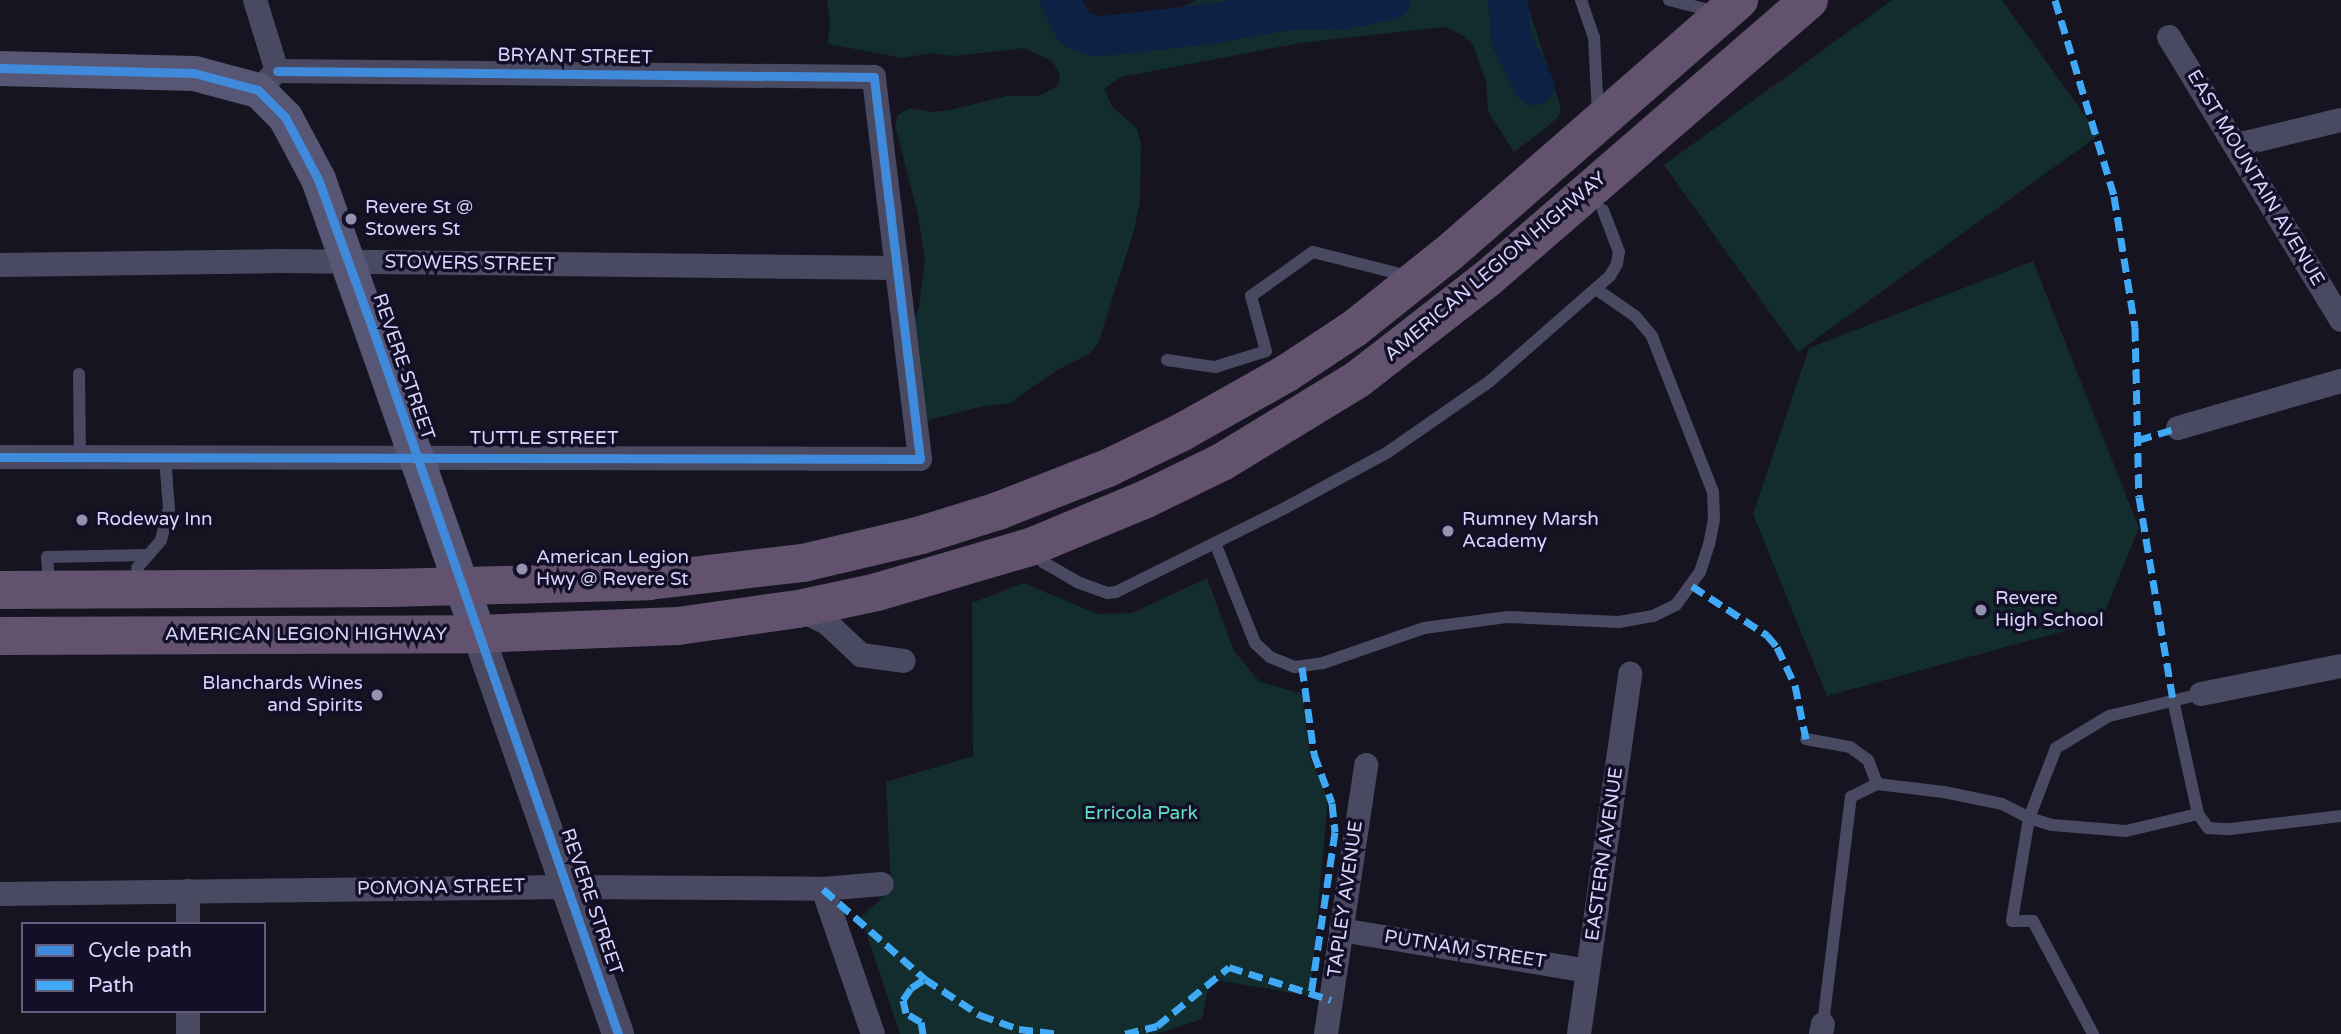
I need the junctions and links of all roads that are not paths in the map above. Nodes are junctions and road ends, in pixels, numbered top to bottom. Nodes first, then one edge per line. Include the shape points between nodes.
1 (255, 0) edge
2 (1581, 0) edge
3 (1669, 0) edge
4 (1809, 0) edge
5 (1732, 7) edge
6 (2169, 37) dead end
7 (0, 68) edge
8 (268, 81) junction
9 (2341, 120) edge
10 (1599, 123) junction
11 (2237, 145) junction
12 (1603, 210) dead end
13 (347, 262) junction
14 (0, 265) edge
15 (897, 268) junction
16 (1419, 279) junction
17 (1596, 289) junction
18 (2341, 320) edge
19 (1167, 360) dead end
20 (79, 374) dead end
21 (2341, 381) edge
22 (2178, 428) dead end
23 (416, 456) junction
24 (0, 457) edge
25 (80, 457) junction
26 (165, 457) junction
27 (1215, 543) junction
28 (1033, 545) junction
29 (148, 555) junction
30 (137, 568) dead end
31 (48, 569) dead end
32 (461, 586) junction
33 (0, 590) edge
34 (798, 609) junction
35 (478, 634) junction
36 (0, 636) edge
37 (904, 661) dead end
38 (2341, 666) edge
39 (1630, 674) dead end
40 (2201, 694) joint
41 (2173, 701) junction
42 (1806, 738) dead end
43 (1366, 765) dead end
44 (1877, 784) junction
45 (2198, 814) junction
46 (2341, 816) edge
47 (2029, 818) junction
48 (882, 884) dead end
49 (568, 887) junction
50 (822, 889) junction
51 (188, 891) junction
52 (0, 894) edge
53 (188, 922) edge
54 (1341, 930) junction
55 (1588, 971) junction
56 (188, 1013) edge
57 (1822, 1029) edge
58 (188, 1034) edge
59 (618, 1034) edge
60 (873, 1034) edge
61 (1326, 1034) edge
62 (1580, 1034) edge
63 (2092, 1034) edge

1 - 8 street
2 - 10 lane via 1594,37
3 - 5 lane
4 - 28 highway, AMERICAN LEGION HIGHWAY via 1487,279 1358,379 1211,467
5 - 10 highway
6 - 11 street, EAST MOUNTAIN AVENUE
7 - 8 main road via 194,73
8 - 13 main road, REVERE STREET via 318,180
8 - 15 street, BRYANT STREET via 874,77
9 - 11 street
10 - 16 highway
11 - 18 street, EAST MOUNTAIN AVENUE
12 - 17 lane via 1619,253 1618,264
13 - 14 street, STOWERS STREET
13 - 15 street, STOWERS STREET
13 - 23 main road, REVERE STREET
15 - 23 street, TUTTLE STREET via 920,459
16 - 19 lane via 1312,252 1251,296 1266,351 1215,367
16 - 32 highway via 1321,351 1219,413 1098,472 960,524 843,555 764,569 632,582
17 - 27 lane via 1490,381 1420,432
17 - 27 lane via 1635,316 1652,336 1713,492 1709,545 1700,572 1676,605 1653,616 1619,622 1508,617 1424,628 1323,663 1295,667 1270,657 1255,643
20 - 25 lane
21 - 22 street
23 - 26 street, TUTTLE STREET
23 - 32 main road, REVERE STREET
24 - 25 street, TUTTLE STREET
25 - 26 street, TUTTLE STREET
26 - 29 lane via 169,509 161,540
27 - 28 lane via 1130,587 1107,593 1043,562
28 - 34 highway, AMERICAN LEGION HIGHWAY via 917,582
29 - 30 lane
29 - 31 lane via 47,557
32 - 33 highway
32 - 35 main road, REVERE STREET
34 - 35 highway, AMERICAN LEGION HIGHWAY via 678,626
34 - 37 street via 827,623 861,655
35 - 36 highway, AMERICAN LEGION HIGHWAY
35 - 49 street, REVERE STREET
38 - 40 street
39 - 55 street, EASTERN AVENUE
40 - 41 lane
41 - 45 lane
41 - 47 lane via 2109,716 2056,748
42 - 44 lane via 1850,747 1868,760
43 - 54 street, TAPLEY AVENUE
44 - 47 lane via 2001,804
44 - 57 lane via 1850,797
45 - 46 lane via 2208,828 2230,829
45 - 47 lane via 2126,831 2052,825
47 - 63 lane via 2012,921 2033,921
48 - 50 street, POMONA STREET
49 - 50 street, POMONA STREET
49 - 51 street, POMONA STREET
49 - 59 street, REVERE STREET
50 - 60 street
51 - 52 street, POMONA STREET
51 - 53 street
54 - 55 street, PUTNAM STREET
54 - 61 street, TAPLEY AVENUE
55 - 62 street, EASTERN AVENUE
56 - 58 street

